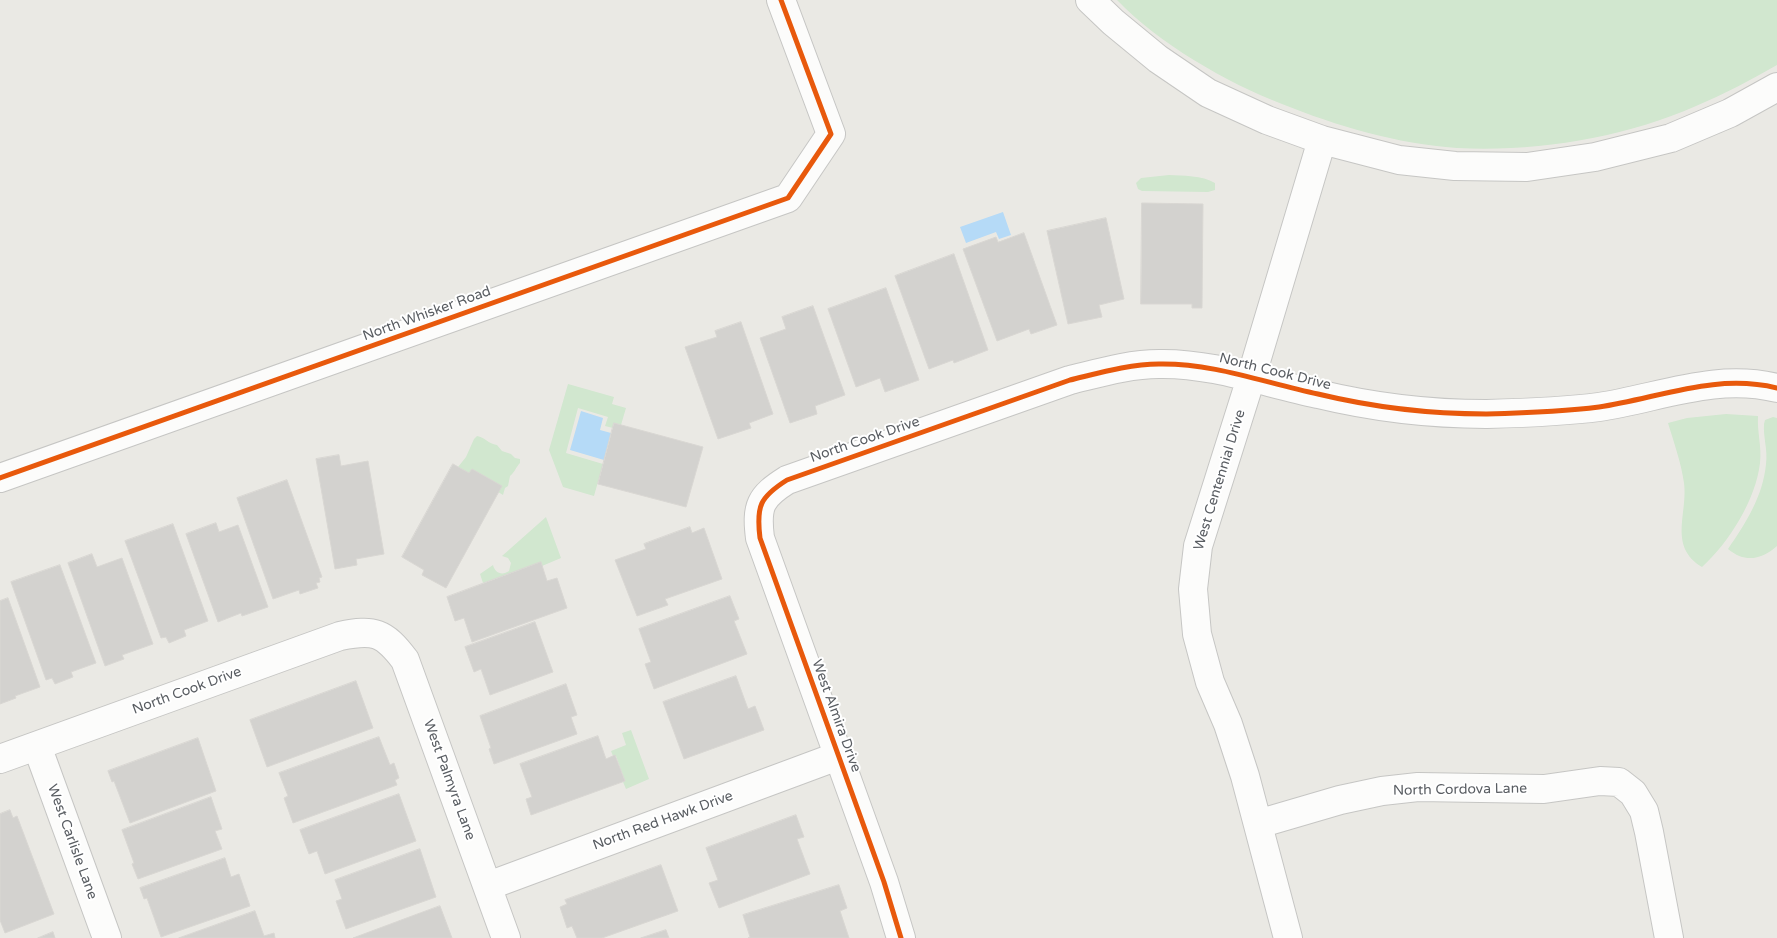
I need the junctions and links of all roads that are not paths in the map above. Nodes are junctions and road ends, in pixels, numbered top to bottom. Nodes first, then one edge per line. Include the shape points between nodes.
1 (781, 0) edge
2 (1090, 0) edge
3 (1777, 87) edge
4 (1322, 140) junction
5 (1251, 378) junction
6 (1777, 388) edge
7 (0, 478) edge
8 (761, 502) joint
9 (377, 633) joint
10 (37, 746) junction
11 (838, 756) junction
12 (0, 759) edge
13 (1258, 824) junction
14 (488, 886) junction
15 (107, 938) edge
16 (506, 938) edge
17 (900, 938) edge
18 (1288, 938) edge
19 (1669, 938) edge

1 - 7 street, North Whisker Road via 831,134 788,198
2 - 4 street via 1158,59 1208,93
3 - 4 street via 1730,113 1671,138 1595,157 1526,167 1455,166 1399,160
4 - 5 street, West Centennial Drive
5 - 6 street, North Cook Drive via 1371,405 1484,414 1599,407 1716,383
5 - 8 street, North Cook Drive via 1206,366 1158,364 1110,370 1070,380 787,480 772,489
5 - 13 street, West Centennial Drive via 1198,546 1193,589 1197,634 1210,682 1231,732
8 - 11 street, West Almira Drive via 760,538
9 - 10 street, North Cook Drive via 357,632 340,636
9 - 14 street, West Palmyra Lane via 394,645 405,660
10 - 12 street, North Cook Drive
10 - 15 street, West Carlisle Lane
11 - 14 street, North Red Hawk Drive
11 - 17 street, West Almira Drive via 884,882
13 - 18 street, West Centennial Drive
13 - 19 street, North Cordova Lane via 1382,791 1418,787 1544,789 1600,781 1619,782 1633,793 1644,811
14 - 16 street, West Palmyra Lane

